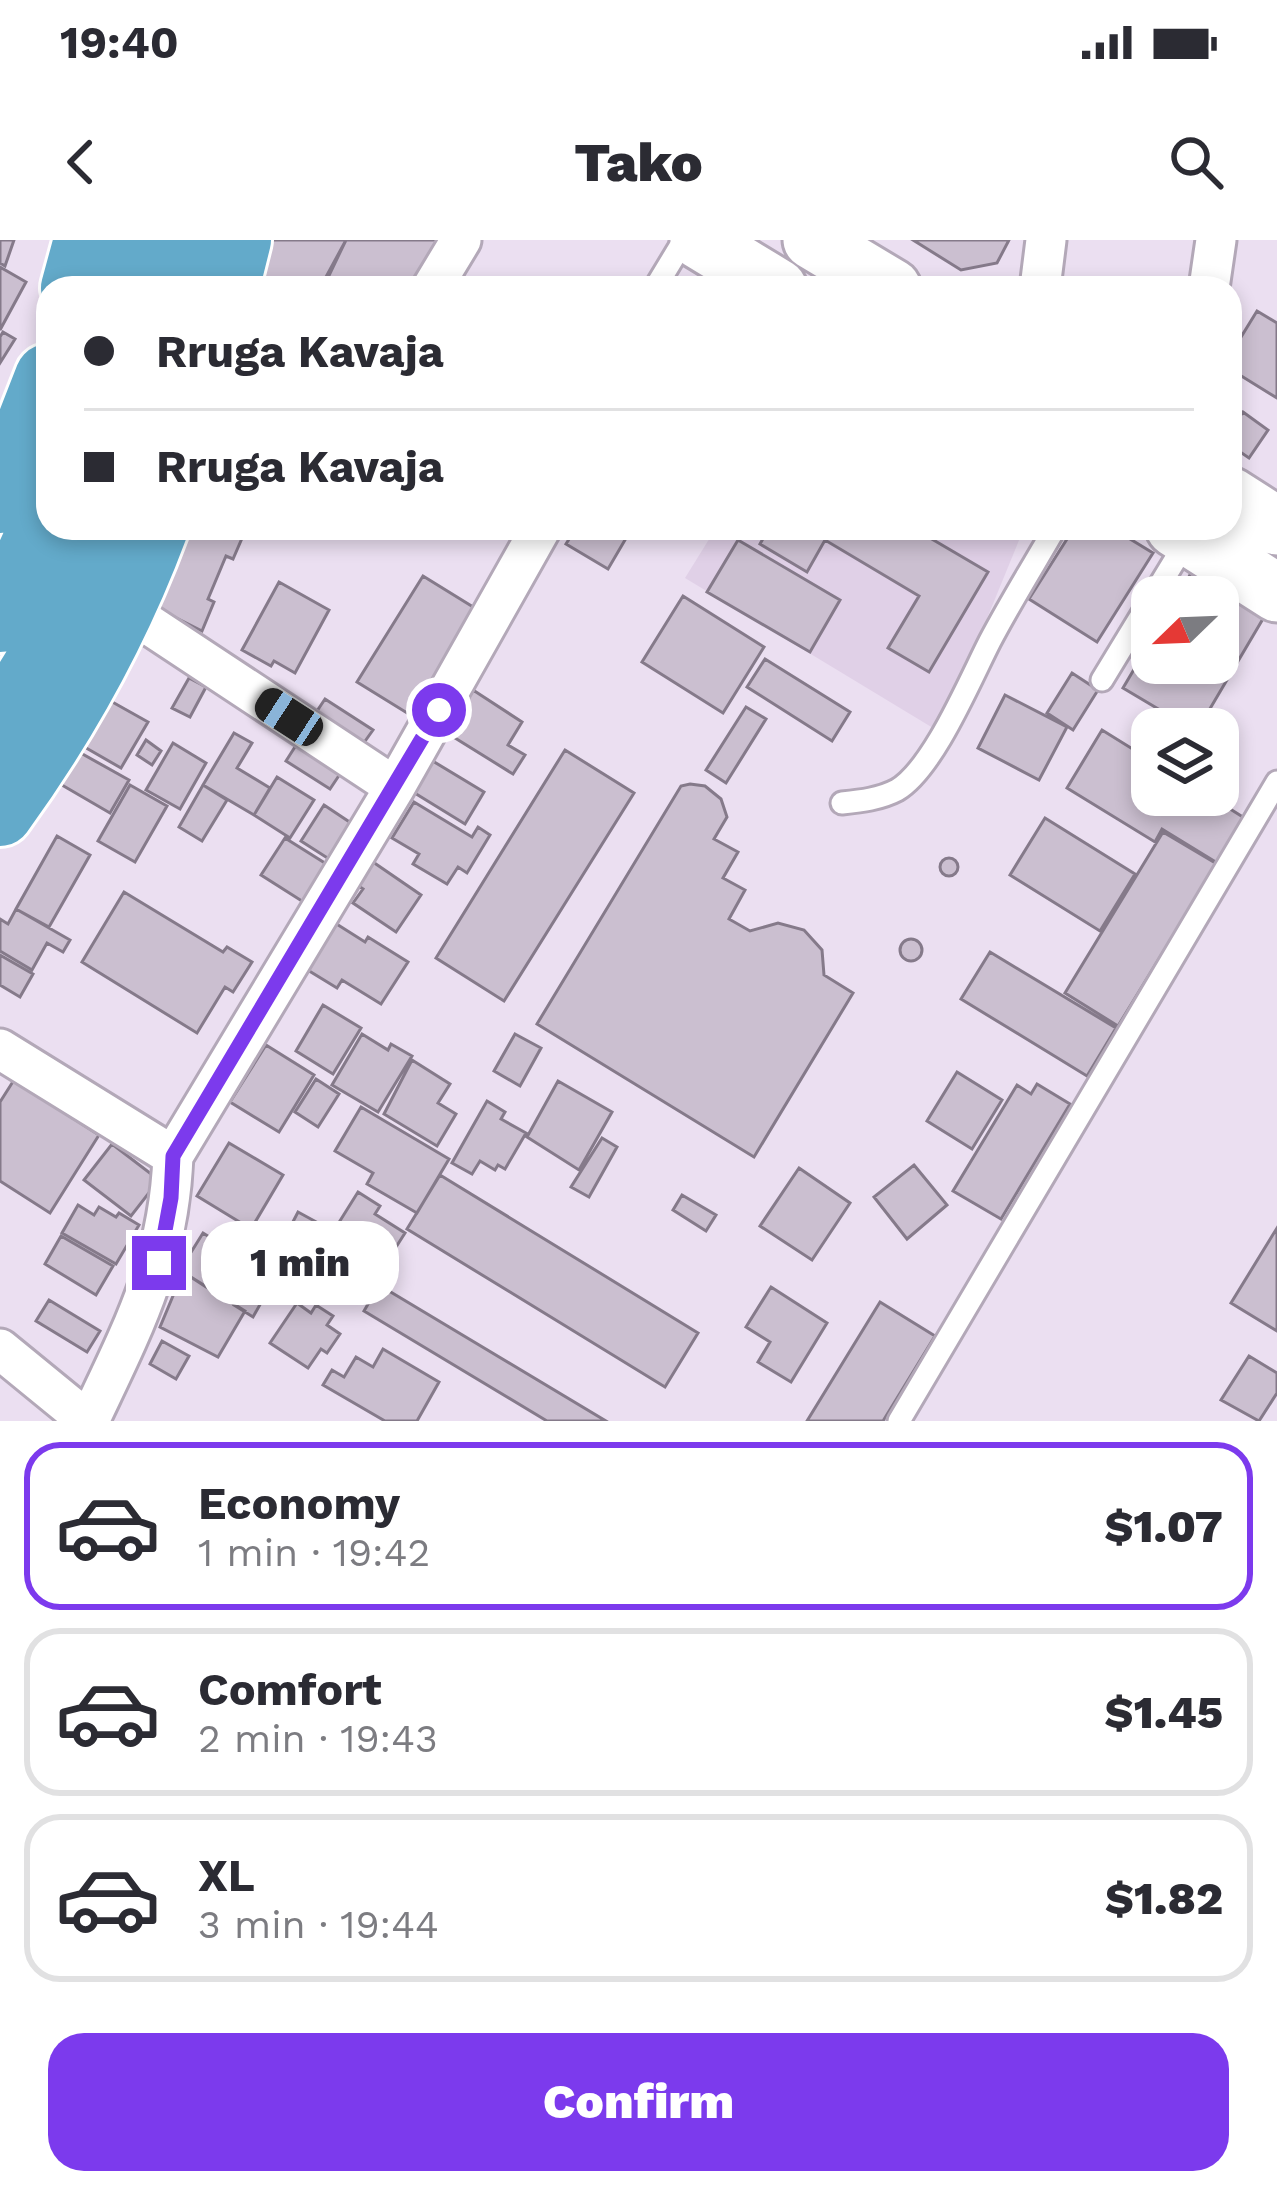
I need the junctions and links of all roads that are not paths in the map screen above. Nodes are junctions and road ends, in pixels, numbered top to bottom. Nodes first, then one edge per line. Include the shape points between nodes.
1 (87, 240) edge
2 (136, 240) edge
3 (190, 240) edge
4 (238, 240) edge
5 (461, 240) edge
6 (684, 240) edge
7 (699, 240) edge
8 (812, 240) edge
9 (1046, 240) edge
10 (1216, 240) edge
11 (77, 276) edge
12 (127, 276) edge
13 (180, 276) edge
14 (229, 276) edge
15 (439, 276) edge
16 (662, 276) edge
17 (758, 276) edge
18 (872, 276) edge
19 (1042, 276) edge
20 (1211, 276) edge
21 (36, 408) edge
22 (0, 500) edge
23 (1242, 504) edge
24 (1277, 526) edge
25 (42, 540) edge
26 (90, 540) edge
27 (150, 540) edge
28 (534, 540) edge
29 (1048, 540) edge
30 (1178, 540) edge
31 (1194, 540) edge
32 (1277, 593) edge
33 (148, 624) dead end
34 (20, 639) edge
35 (1102, 680) dead end
36 (0, 725) edge
37 (1277, 782) edge
38 (395, 787) junction
39 (842, 803) dead end
40 (0, 813) edge
41 (0, 1049) edge
42 (173, 1156) junction
43 (0, 1349) edge
44 (89, 1421) edge
45 (899, 1421) edge

1 - 11 highway
2 - 12 highway
3 - 13 highway
4 - 14 highway
5 - 15 street
6 - 16 lane
7 - 17 main road
8 - 18 main road
9 - 19 street
10 - 20 street
21 - 22 highway
23 - 24 main road
25 - 34 highway
26 - 34 highway
27 - 40 highway via 94,666
28 - 38 street
29 - 39 lane via 917,772 898,789
30 - 35 lane
31 - 32 main road
33 - 38 street
34 - 36 highway
37 - 45 lane
38 - 42 street
41 - 42 street
42 - 44 street via 159,1263
43 - 44 street

